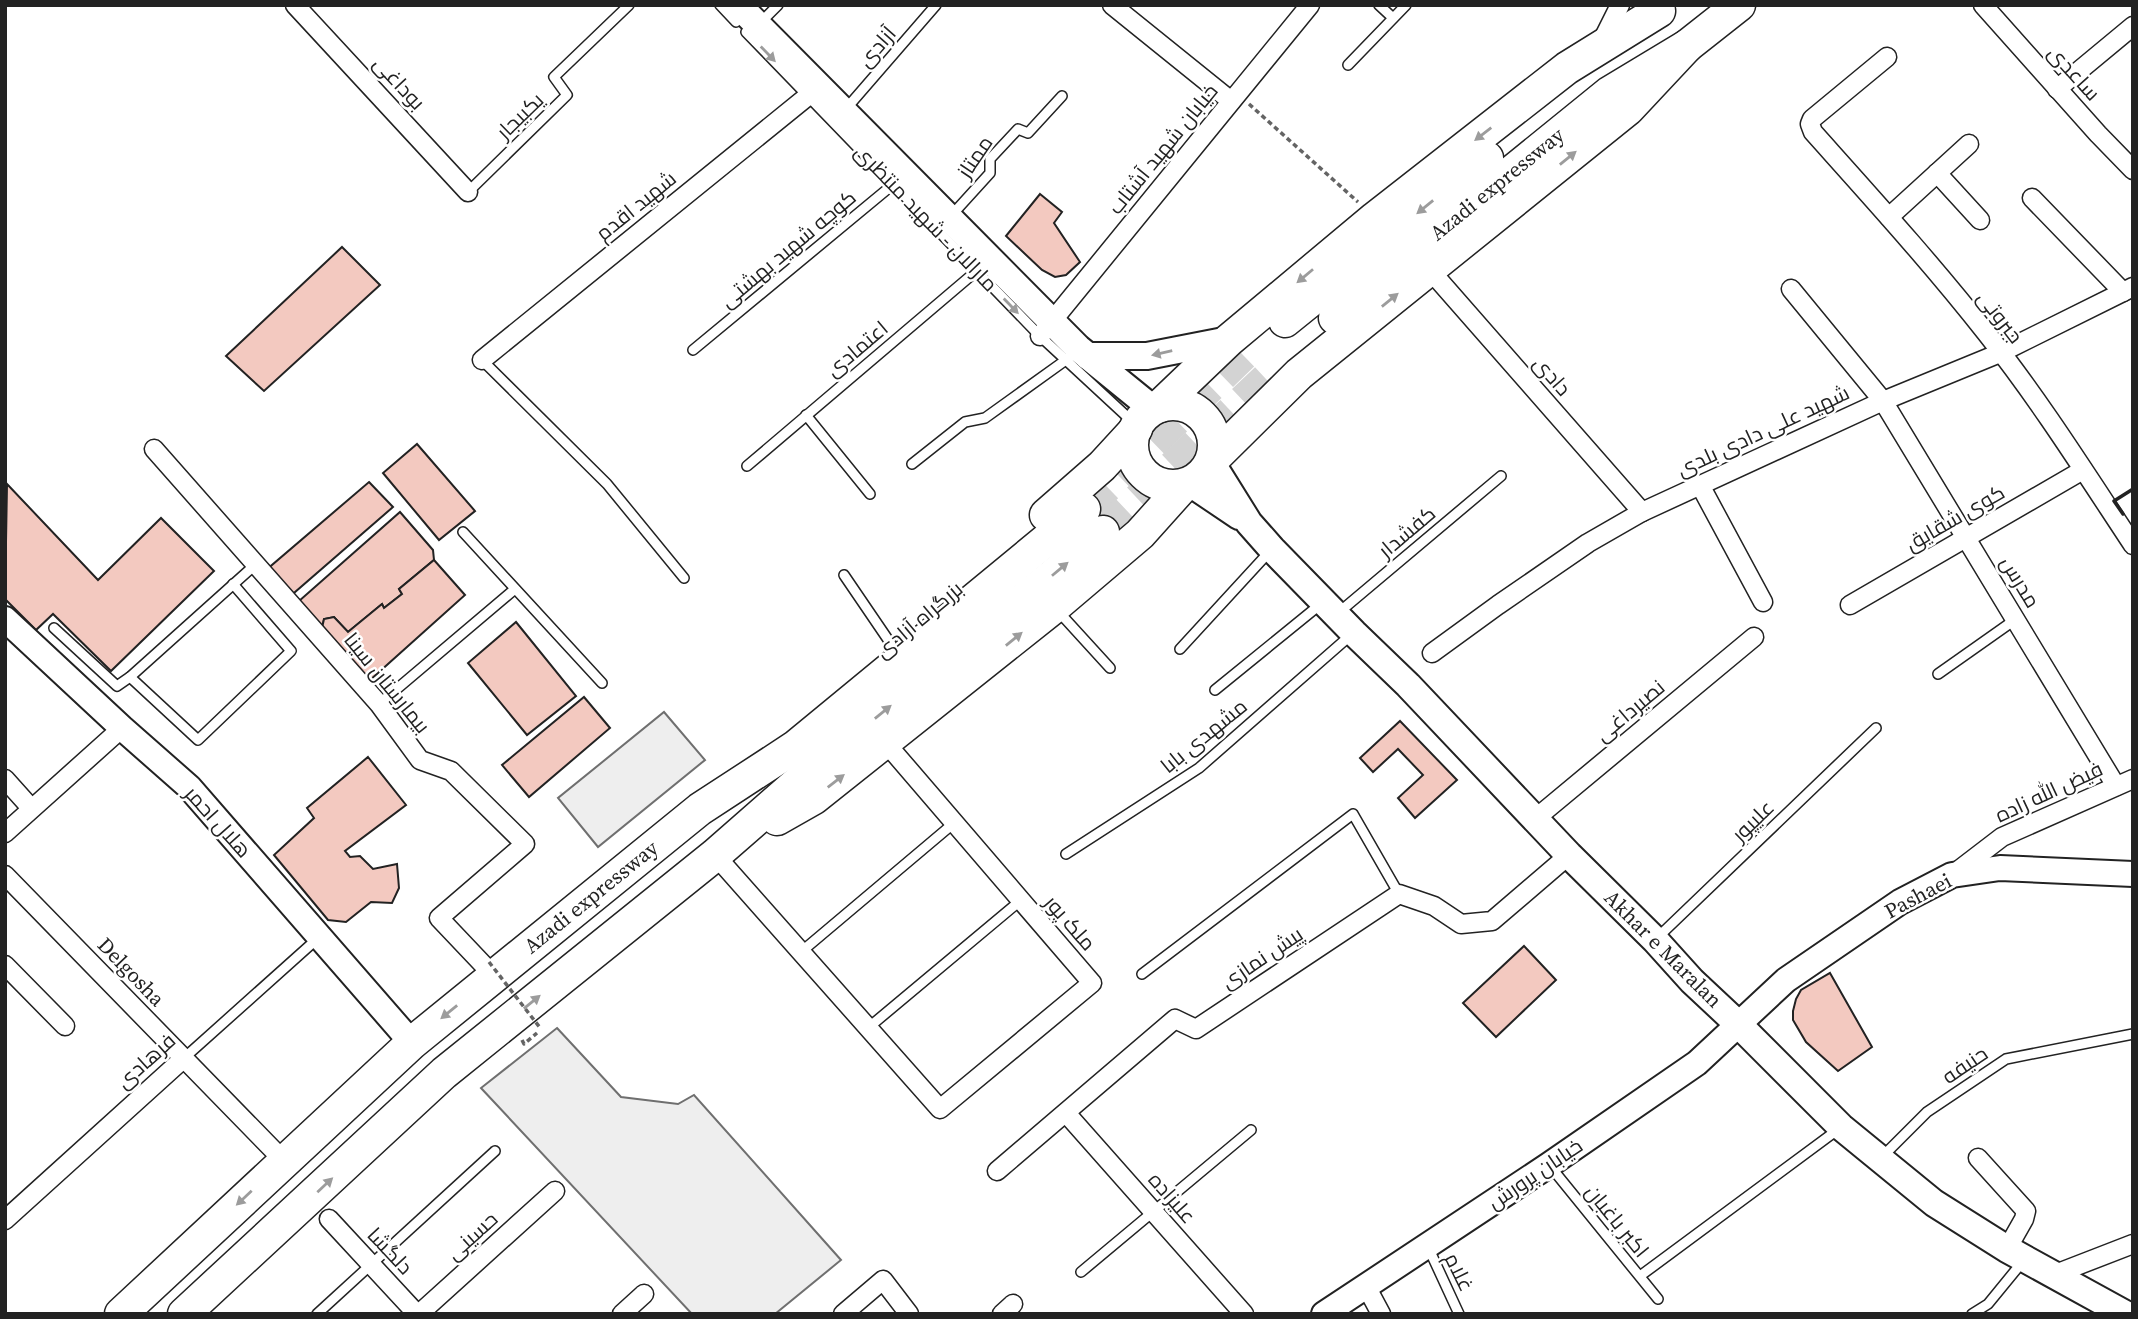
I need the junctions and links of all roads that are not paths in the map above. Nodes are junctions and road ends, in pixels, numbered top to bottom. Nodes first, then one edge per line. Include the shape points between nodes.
1 (629, 5) edge
2 (720, 5) edge
3 (738, 5) edge
4 (778, 5) edge
5 (936, 5) edge
6 (1112, 5) edge
7 (1310, 5) edge
8 (1378, 5) edge
9 (1406, 5) edge
10 (1620, 5) edge
11 (1739, 5) edge
12 (1983, 5) edge
13 (302, 8) edge
14 (1663, 8) edge
15 (1393, 18) junction
16 (758, 25) junction
17 (2133, 26) edge
18 (1687, 46) junction
19 (1598, 48) junction
20 (1887, 57) dead end
21 (1348, 65) dead end
22 (2057, 89) junction
23 (814, 91) junction
24 (1062, 96) dead end
25 (1235, 97) junction
26 (844, 111) junction
27 (1969, 144) dead end
28 (2129, 158) edge
29 (1937, 173) junction
30 (899, 179) junction
31 (468, 192) joint
32 (2032, 198) dead end
33 (1889, 217) junction
34 (949, 218) junction
35 (1980, 220) dead end
36 (983, 265) junction
37 (1429, 269) junction
38 (1791, 289) dead end
39 (2128, 289) edge
40 (1046, 330) junction
41 (1236, 347) junction
42 (693, 351) dead end
43 (2000, 353) junction
44 (1077, 355) junction
45 (482, 360) joint
46 (1200, 370) junction
47 (1266, 379) tunnel mouth
48 (1883, 401) junction
49 (806, 415) junction
50 (1146, 418) junction
51 (1250, 423) junction
52 (154, 449) dead end
53 (912, 464) dead end
54 (747, 466) dead end
55 (1102, 466) junction
56 (2083, 470) junction
57 (1199, 472) junction
58 (1501, 476) dead end
59 (1700, 485) junction
60 (870, 494) dead end
61 (1642, 512) junction
62 (1156, 516) junction
63 (463, 532) dead end
64 (1967, 537) junction
65 (2133, 545) edge
66 (1272, 549) junction
67 (256, 564) junction
68 (844, 575) dead end
69 (684, 578) dead end
70 (233, 584) junction
71 (515, 589) junction
72 (1763, 602) dead end
73 (1850, 605) dead end
74 (1054, 607) junction
75 (1337, 617) junction
76 (5, 619) edge
77 (2016, 619) junction
78 (54, 628) dead end
79 (1754, 638) dead end
80 (891, 644) junction
81 (1180, 649) dead end
82 (1432, 653) dead end
83 (1110, 668) dead end
84 (1938, 674) dead end
85 (130, 677) junction
86 (601, 683) dead end
87 (1215, 690) dead end
88 (379, 704) junction
89 (1876, 728) dead end
90 (122, 729) junction
91 (885, 742) junction
92 (5, 779) edge
93 (2133, 779) edge
94 (2116, 786) junction
95 (31, 808) junction
96 (700, 809) junction
97 (1535, 819) junction
98 (954, 823) junction
99 (5, 833) edge
100 (1066, 854) dead end
101 (715, 855) junction
102 (1569, 855) junction
103 (2133, 874) edge
104 (5, 875) edge
105 (1952, 875) junction
106 (1399, 894) junction
107 (1021, 900) junction
108 (319, 937) junction
109 (1655, 940) junction
110 (801, 952) junction
111 (5, 965) edge
112 (491, 969) junction
113 (1142, 974) dead end
114 (1740, 1024) junction
115 (65, 1026) dead end
116 (868, 1028) junction
117 (2133, 1034) edge
118 (412, 1043) junction
119 (183, 1059) junction
120 (1066, 1113) junction
121 (1841, 1127) junction
122 (1251, 1130) dead end
123 (495, 1151) dead end
124 (1978, 1158) dead end
125 (1880, 1159) junction
126 (284, 1161) junction
127 (1549, 1165) junction
128 (997, 1171) dead end
129 (555, 1191) dead end
130 (1154, 1212) junction
131 (329, 1219) dead end
132 (5, 1220) edge
133 (2133, 1244) edge
134 (1427, 1246) junction
135 (2016, 1254) junction
136 (372, 1264) junction
137 (1081, 1272) dead end
138 (2053, 1275) junction
139 (1640, 1276) junction
140 (1366, 1286) junction
141 (644, 1294) dead end
142 (1658, 1299) dead end
143 (2114, 1312) edge
144 (121, 1314) edge
145 (184, 1314) edge
146 (317, 1314) edge
147 (418, 1314) edge
148 (622, 1314) edge
149 (843, 1314) edge
150 (909, 1314) edge
151 (1244, 1314) edge
152 (1324, 1314) edge
153 (1381, 1314) edge
154 (1460, 1314) edge
155 (1972, 1314) edge

1 - 31 lane, یکبیجار via 554,77 567,95
2 -> 23 lane, مارالان - شهید منتظری
3 - 16 main road, مارالان - شهید منتظری
4 - 16 lane
5 - 26 lane, آزادی
6 - 25 street
7 - 25 street, خیابان شهید آشتاب
8 - 15 lane
9 - 15 lane
10 - 19 street
11 - 18 highway, Azadi expressway
12 - 22 street, ساعدی
13 - 31 street, بوداغی
14 - 19 highway
14 -> 41 highway, Azadi expressway via 1593,72
15 - 21 lane
16 - 23 main road, مارالان - شهید منتظری
17 - 22 street
37 -> 18 highway via 1628,109
18 - 47 highway, Azadi expressway via 1609,93 1381,278
19 -> 41 highway via 1375,218
20 - 33 street, جبروتی via 1811,124 1813,132
22 - 28 street, ساعدی via 2098,134
23 - 26 main road, مارالان - شهید منتظری
23 - 30 lane, مارالان - شهید منتظری
23 - 45 street, شهید اقدم
24 - 34 lane, ممتاز via 1028,133 1018,129 990,159 990,173
25 - 40 street, خیابان شهید آشتاب
26 - 30 main road, مارالان - شهید منتظری
27 - 29 street
29 - 33 street
29 - 35 street
30 - 34 main road, مارالان - شهید منتظری
30 - 36 lane, مارالان - شهید منتظری
30 - 42 lane, کوچه شهید بهشتی
32 - 39 street
33 - 43 street, جبروتی
34 - 36 main road, مارالان - شهید منتظری
36 - 40 main road, مارالان - شهید منتظری
36 - 49 lane, اعتمادی
51 -> 37 highway via 1299,374
37 - 61 street, دادی
38 - 48 street, مدرس
39 - 43 street, شهید علی دادی بلدی
40 - 44 main road, مارالان - شهید منتظری
41 -> 44 main road via 1147,356
41 - 46 highway, بزرگراه آزادی
43 - 48 street, شهید علی دادی بلدی
43 - 56 street, جبروتی
44 - 50 main road, مارالان - شهید منتظری
44 - 53 lane via 985,418 965,422
45 - 69 lane via 607,484
46 - 50 highway, بزرگراه آزادی
46 - 51 highway via 1201,392 1215,412 1227,420
48 - 59 street, شهید علی دادی بلدی
48 - 64 street, مدرس
49 - 54 lane, اعتمادی
49 - 60 lane
50 - 55 highway, بزرگراه آزادی
50 - 57 highway via 1132,440 1142,472 1161,485
50 - 57 highway via 1171,404 1203,416 1214,437 1214,448
51 - 57 highway
52 - 67 street, بیمارستان سینا
55 - 62 highway via 1124,469 1140,481 1153,500
55 - 80 highway, بزرگراه آزادی
56 - 64 street, کوی شقایق
56 - 65 street, جبروتی
57 - 62 highway
57 - 66 main road, Akhar e Maralan
58 - 75 lane, کفشدار
59 - 61 street, شهید علی دادی بلدی
59 - 72 street
61 - 82 street, شهید علی دادی بلدی via 1588,543
62 - 74 highway
63 - 71 lane
64 - 73 street, کوی شقایق
64 - 77 street, مدرس
66 - 75 main road, Akhar e Maralan
66 - 81 lane
67 - 70 lane
67 - 88 street, بیمارستان سینا
68 - 80 lane
70 - 85 lane
70 - 85 lane via 291,651 198,740
71 - 86 lane
71 - 88 lane
74 - 83 lane
91 -> 74 highway
75 - 87 lane
75 - 97 main road, Akhar e Maralan
75 - 100 lane, مشهدی بابا via 1199,768
76 - 90 main road, هلال احمر
77 - 84 lane
77 - 94 street, مدرس
78 - 85 lane via 117,686
79 - 97 street, نصیرداغی
80 - 96 highway, بزرگراه آزادی via 775,737
88 - 112 street, بیمارستان سینا via 420,760 451,771 525,844 439,918
89 - 109 lane, علیپور
90 - 95 street
90 - 108 main road, هلال احمر via 189,788
91 - 98 street, ملک پور
101 -> 91 highway via 814,798
92 - 95 street
93 - 94 street, فیض الله زاده
94 - 105 street, فیض الله زاده via 2002,837
95 - 99 street
101 -> 96 highway, Azadi expressway via 1052,576 1094,520 795,747
96 - 112 highway, Azadi expressway
97 - 102 main road, Akhar e Maralan
98 - 107 street, ملک پور
98 - 110 lane
101 - 110 street
145 -> 101 highway, Azadi expressway via 444,1073
102 - 106 street via 1492,922 1461,924 1434,906
102 - 109 main road, Akhar e Maralan
103 - 105 main road, Pashaei via 2000,868
104 - 119 street, Delgosha
105 - 114 main road, Pashaei via 1900,902 1786,980
106 - 113 lane via 1353,814
106 - 120 street, پیش نمازی via 1196,1029 1175,1018
107 - 116 lane
107 - 116 street, ملک پور via 1092,984 940,1109
108 - 118 main road, هلال احمر
108 - 119 lane, فرهادی
109 - 114 main road, Akhar e Maralan
110 - 116 street
111 - 115 street
112 -> 118 highway, Azadi expressway
114 - 121 main road, Akhar e Maralan
114 - 127 main road, خیابان پرورش via 1697,1063
117 - 125 lane, حنیفه via 2007,1059 1927,1112
118 - 126 highway, Azadi expressway
119 - 126 street, Delgosha
119 - 132 street, فرهادی
120 - 128 street, پیش نمازی
120 - 130 street, علیزاده
121 - 125 main road, Akhar e Maralan
121 - 139 lane
122 - 130 lane
123 - 136 lane
124 - 135 street via 2026,1212
125 - 135 main road, Akhar e Maralan via 1934,1203
126 -> 144 highway, Azadi expressway
127 - 134 main road, خیابان پرورش
127 - 139 lane, اکبر باغبان
129 - 147 street, حسینی
130 - 137 lane
130 - 151 street, علیزاده
131 - 136 street, دلگشا
133 - 138 street
134 - 140 main road, خیابان پرورش
134 - 154 lane, غلام
135 - 138 main road, Akhar e Maralan
135 - 155 lane via 1988,1304
136 - 146 lane
136 - 147 street, دلگشا
138 - 143 main road, Akhar e Maralan
139 - 142 lane, اکبر باغبان
140 - 152 main road, خیابان پرورش
140 - 153 street
141 - 148 street
149 - 150 street via 883,1280

